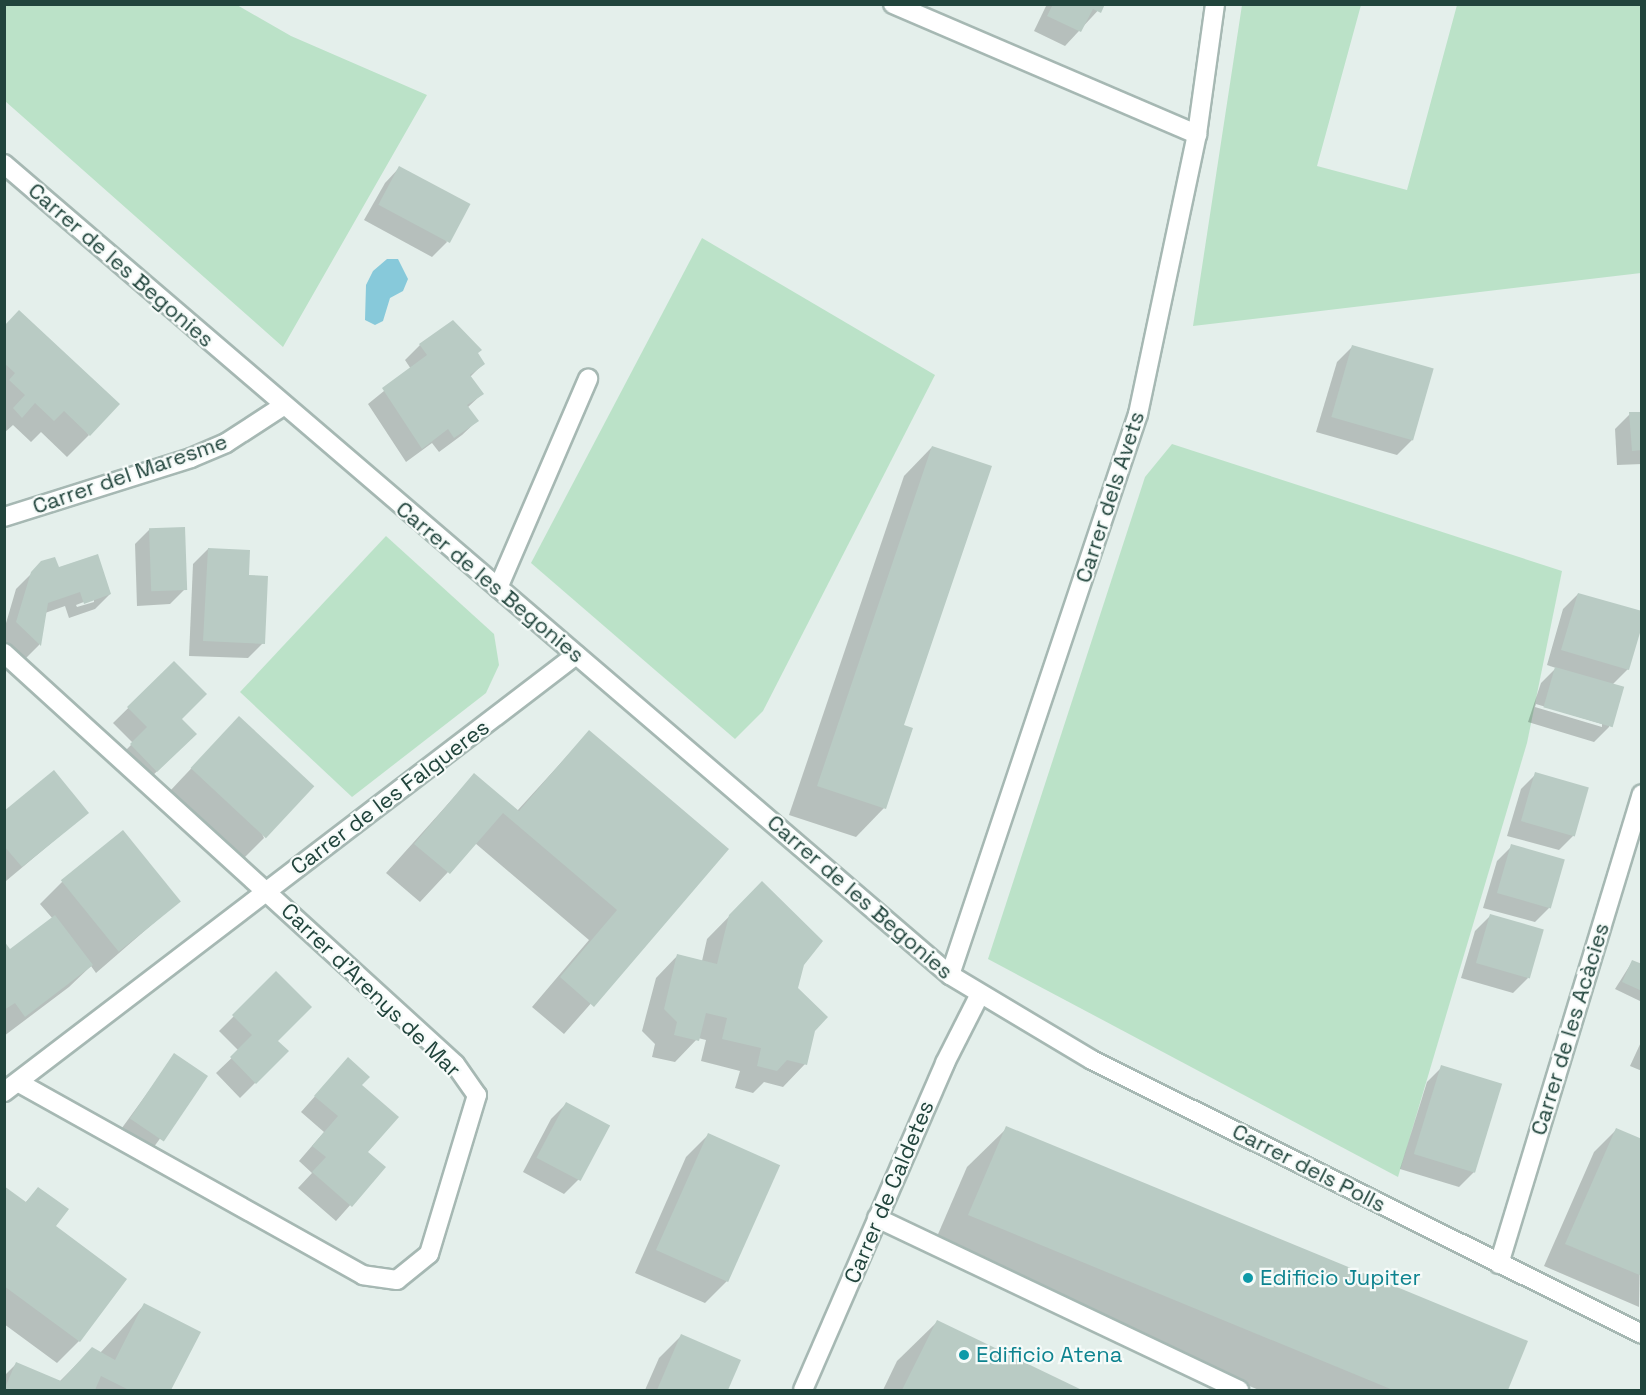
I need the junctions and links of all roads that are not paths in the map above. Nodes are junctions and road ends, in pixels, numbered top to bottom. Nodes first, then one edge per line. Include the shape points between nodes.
1 (893, 4) edge
2 (1215, 4) edge
3 (1197, 134) junction
4 (4, 164) edge
5 (588, 379) dead end
6 (283, 406) junction
7 (4, 517) edge
8 (498, 588) junction
9 (4, 653) edge
10 (576, 655) junction
11 (1641, 794) edge
12 (267, 891) junction
13 (950, 975) junction
14 (979, 996) junction
15 (11, 1087) edge
16 (877, 1218) junction
17 (1499, 1264) junction
18 (1641, 1334) edge
19 (803, 1390) edge
20 (1239, 1390) edge

1 - 3 street
2 - 3 street, Carrer dels Avets
3 - 13 street, Carrer dels Avets via 1138,414
4 - 6 street, Carrer de les Begonies
5 - 8 street
6 - 7 street, Carrer del Maresme via 226,443 191,458
6 - 8 street, Carrer de les Begonies
8 - 10 street, Carrer de les Begonies
9 - 12 street, Carrer d'Arenys de Mar
10 - 12 street, Carrer de les Falgueres
10 - 13 street, Carrer de les Begonies
11 - 17 street, Carrer de les Acàcies
12 - 15 street, Carrer de les Falgueres
12 - 15 street, Carrer d'Arenys de Mar via 455,1064 477,1095 429,1254 397,1280 363,1275
13 - 14 street, Carrer de les Begonies
14 - 16 street, Carrer de Caldetes
14 - 17 street, Carrer dels Polls via 1092,1060
16 - 19 street, Carrer de Caldetes
16 - 20 street via 1190,1371
17 - 18 street, Carrer dels Polls

